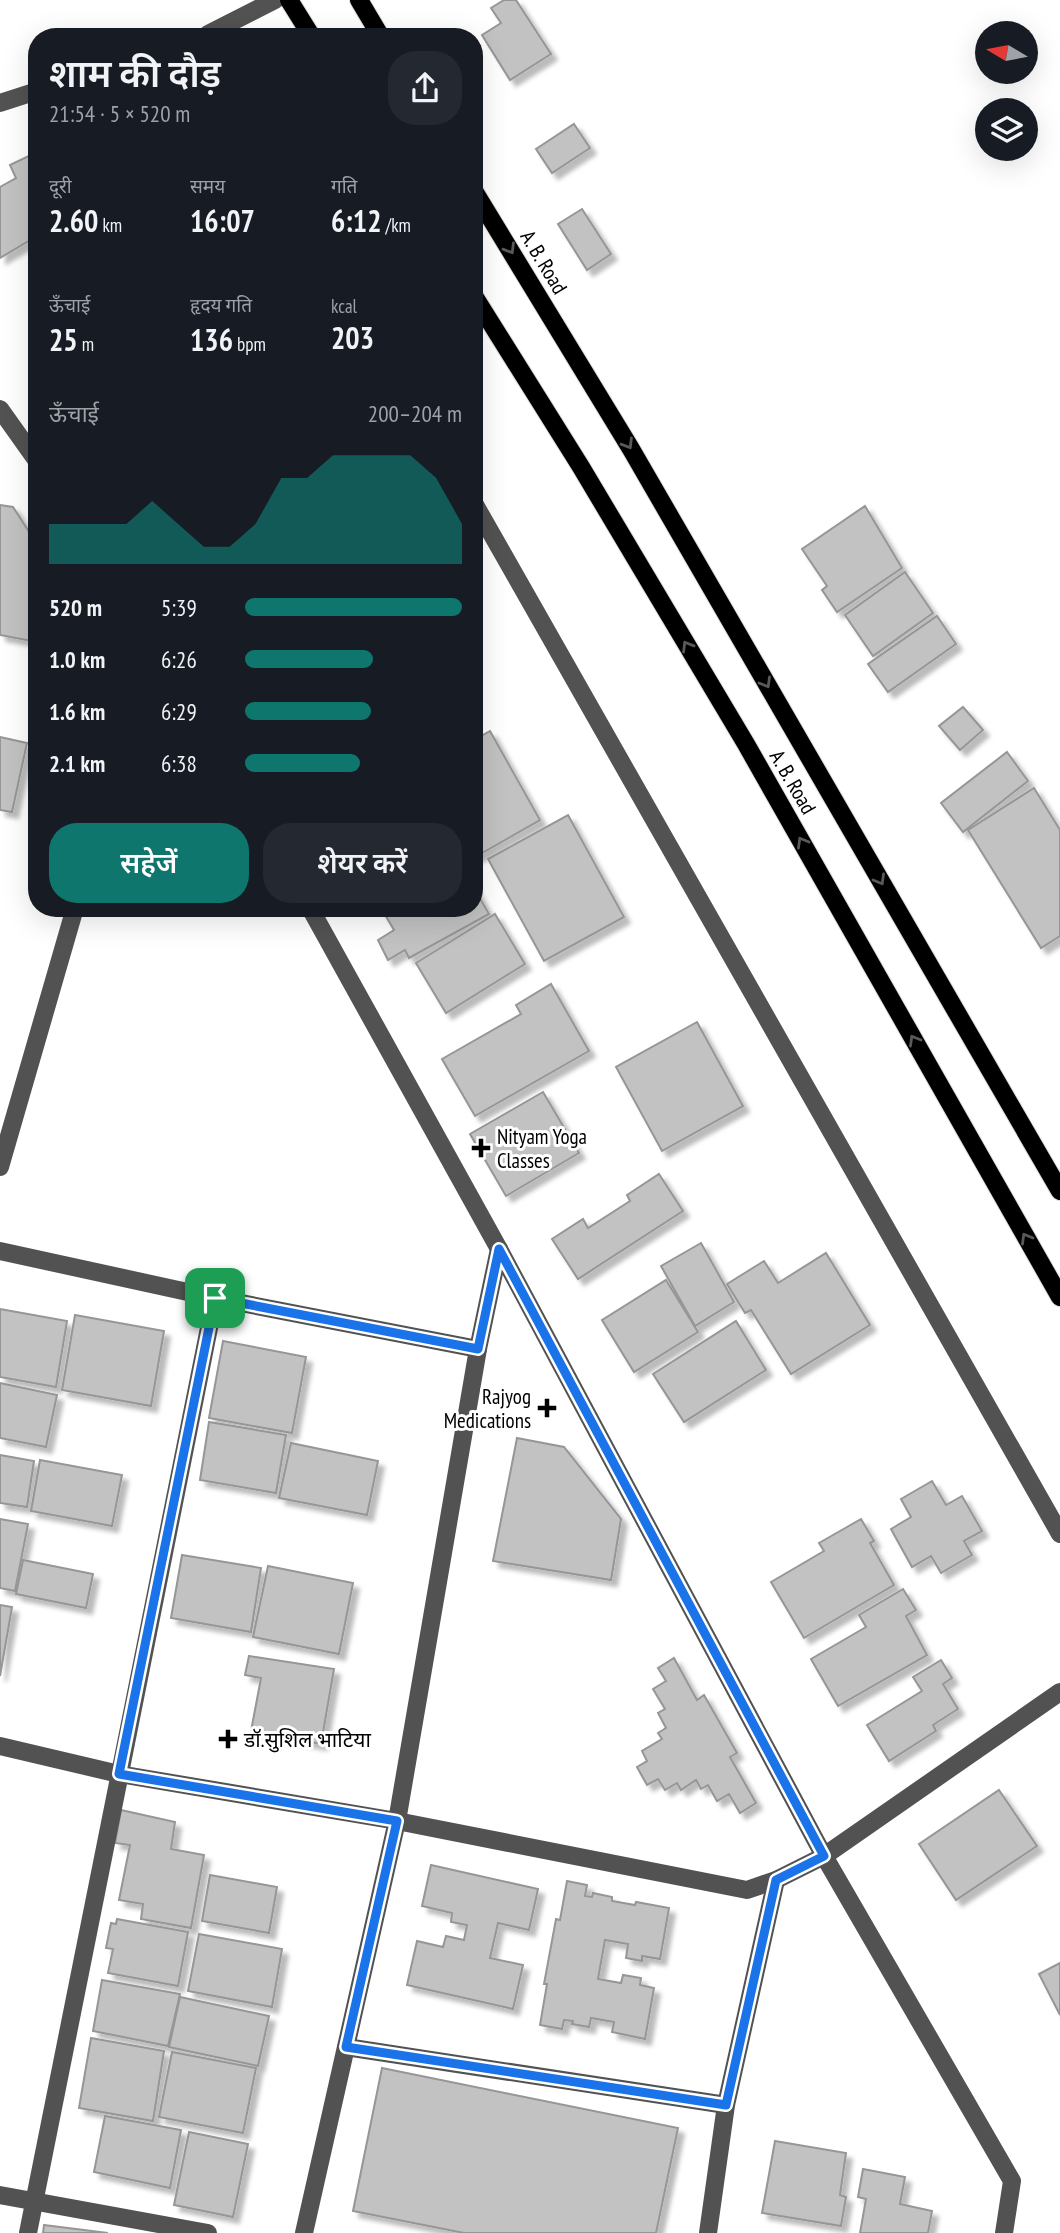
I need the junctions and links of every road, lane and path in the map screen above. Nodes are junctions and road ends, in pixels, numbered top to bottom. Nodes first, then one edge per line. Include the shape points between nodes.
1 (275, 0) edge
2 (289, 0) edge
3 (359, 0) edge
4 (221, 28) edge
5 (306, 28) edge
6 (376, 28) edge
7 (28, 94) edge
8 (0, 103) edge
9 (483, 206) edge
10 (483, 310) edge
11 (0, 409) edge
12 (28, 448) edge
13 (483, 518) edge
14 (72, 917) edge
15 (315, 917) edge
16 (0, 1167) edge
17 (1060, 1191) edge
18 (499, 1249) junction
19 (0, 1251) edge
20 (1060, 1297) edge
21 (215, 1298) junction
22 (478, 1349) junction
23 (1060, 1534) edge
24 (1060, 1692) edge
25 (0, 1746) edge
26 (119, 1774) junction
27 (397, 1821) junction
28 (824, 1856) junction
29 (776, 1880) junction
30 (346, 2047) junction
31 (726, 2105) junction
32 (0, 2195) edge
33 (34, 2201) junction
34 (28, 2233) edge
35 (208, 2233) edge
36 (304, 2233) edge
37 (708, 2233) edge
38 (1003, 2233) edge

1 - 4 street
2 - 5 main road
3 - 6 main road
7 - 8 street
9 -> 17 main road, A. B. Road via 631,449
20 -> 10 main road, A. B. Road via 746,744
11 - 12 street
13 - 23 street
14 - 16 street
15 - 18 street
18 - 22 street
18 - 28 street
19 - 21 street
21 - 22 street
21 - 26 street
22 - 27 street
24 - 28 street
25 - 26 street
26 - 27 street
26 - 33 street
27 - 29 street via 747,1890
27 - 30 street
28 - 29 street
28 - 38 street via 1012,2181
29 - 31 street
30 - 31 street
30 - 36 street
31 - 37 street
32 - 33 street
33 - 34 street
33 - 35 street

